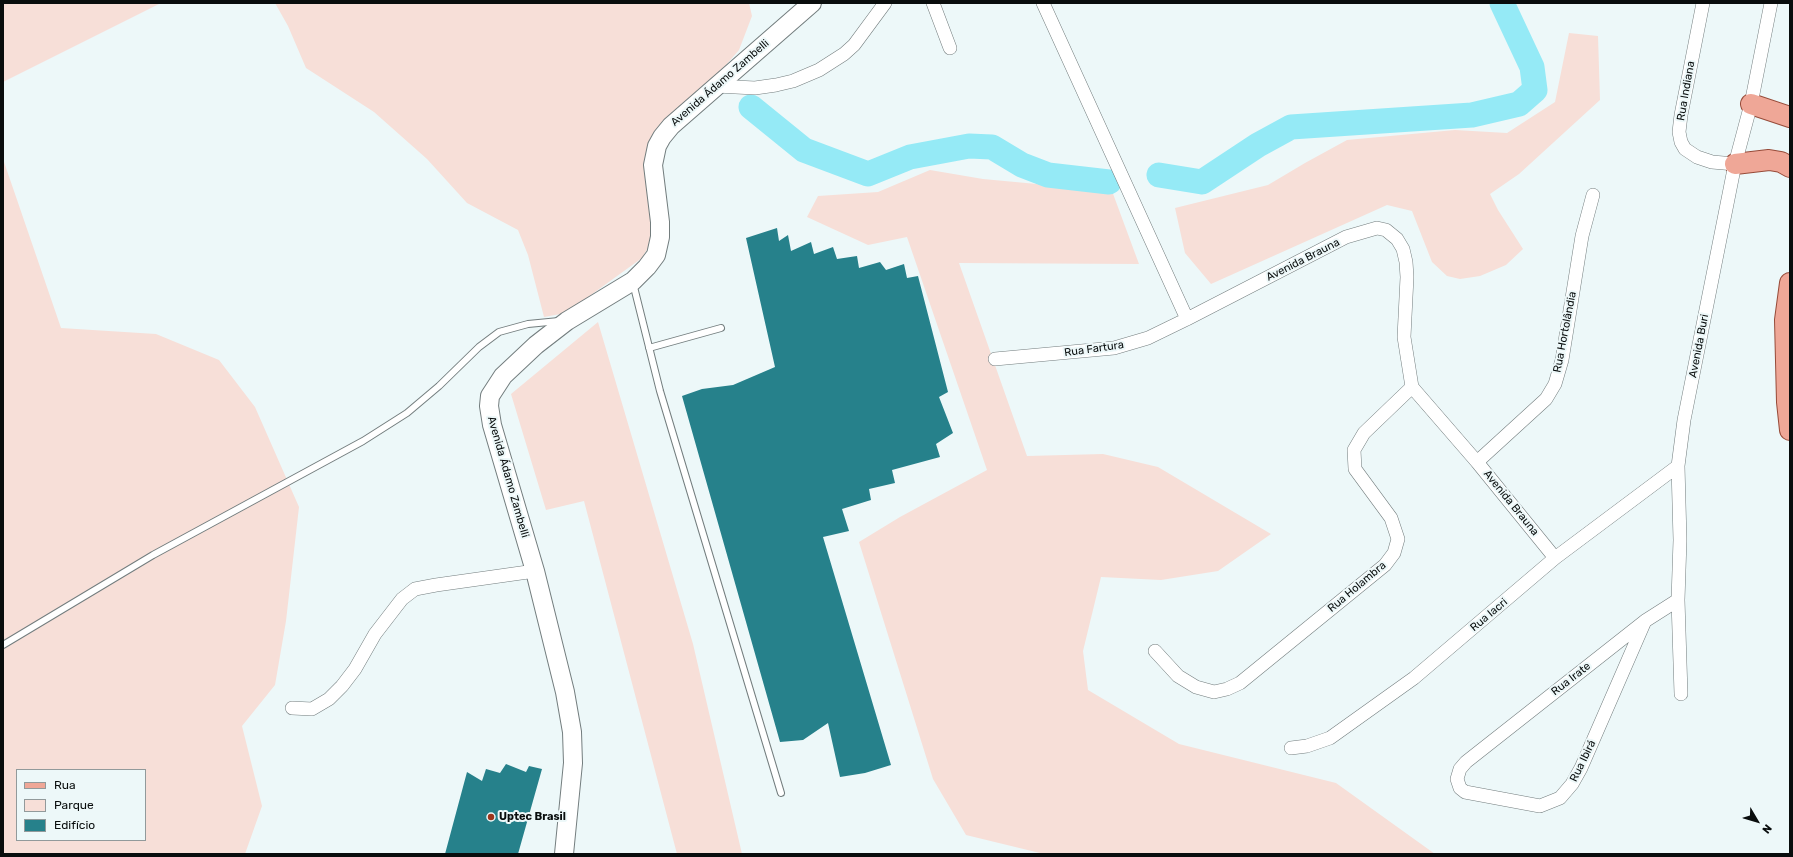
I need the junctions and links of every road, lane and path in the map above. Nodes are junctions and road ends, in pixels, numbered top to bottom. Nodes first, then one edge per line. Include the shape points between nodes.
1 (812, 3) edge
2 (885, 3) edge
3 (933, 3) edge
4 (1043, 3) edge
5 (1703, 3) edge
6 (1771, 3) edge
7 (950, 48) dead end
8 (716, 86) junction
9 (1751, 104) junction
10 (1788, 114) edge
11 (1735, 164) junction
12 (1790, 167) edge
13 (1593, 195) dead end
14 (632, 281) junction
15 (1790, 284) edge
16 (1187, 319) junction
17 (566, 320) junction
18 (721, 328) dead end
19 (649, 348) junction
20 (995, 359) dead end
21 (1412, 387) junction
22 (1790, 430) edge
23 (1477, 462) junction
24 (1678, 466) junction
25 (1555, 558) junction
26 (535, 571) junction
27 (1678, 600) junction
28 (1645, 621) junction
29 (3, 645) edge
30 (1155, 651) dead end
31 (1681, 694) dead end
32 (292, 708) dead end
33 (1291, 748) dead end
34 (1466, 762) joint
35 (781, 792) dead end
36 (564, 854) edge

1 - 8 street, Avenida Ádamo Zambelli
2 - 8 street via 854,45 819,70 776,85 755,88
3 - 7 street
4 - 16 street
5 - 11 street, Rua Indiana via 1679,132 1685,149 1697,157 1712,162
6 - 9 street, Avenida Buri
8 - 14 street, Avenida Ádamo Zambelli via 671,126 657,146 653,165 660,222 658,246 656,255
9 - 10 main road
9 - 11 street, Avenida Buri
11 - 12 main road via 1769,160
11 - 24 street, Avenida Buri via 1684,420
13 - 23 street, Rua Hortolândia via 1582,236 1562,360 1554,384 1546,399
14 - 17 street, Avenida Ádamo Zambelli
14 - 19 lane
15 - 22 main road via 1785,320
16 - 20 street, Rua Fartura via 1148,338 1114,348
16 - 21 street, Avenida Brauna via 1346,238 1377,228 1386,230 1397,239 1406,262 1404,337
17 - 26 street, Avenida Ádamo Zambelli via 503,376 490,396 488,406
17 - 29 lane via 528,324 499,332 407,413 369,437 153,555
18 - 19 lane
19 - 35 lane via 662,399
21 - 23 street, Avenida Brauna
21 - 30 street, Rua Holambra via 1364,433 1354,450 1355,469 1391,518 1398,539 1394,553 1385,565 1240,683 1227,689 1214,692 1196,687 1178,676
23 - 25 street, Avenida Brauna
24 - 25 street, Rua Iacri
24 - 27 street, Avenida Buri
25 - 33 street, Rua Iacri via 1414,678 1353,722 1330,738 1307,746
26 - 32 street via 415,589 402,599 375,634 355,669 329,699 312,708
26 - 36 street, Avenida Ádamo Zambelli via 565,692 572,732 573,763
27 - 28 street, Rua Irate
27 - 31 street, Avenida Buri
28 - 34 street, Rua Irate
28 - 34 street, Rua Ibirá via 1581,768 1560,798 1540,806 1465,792 1460,788 1457,779 1460,769

